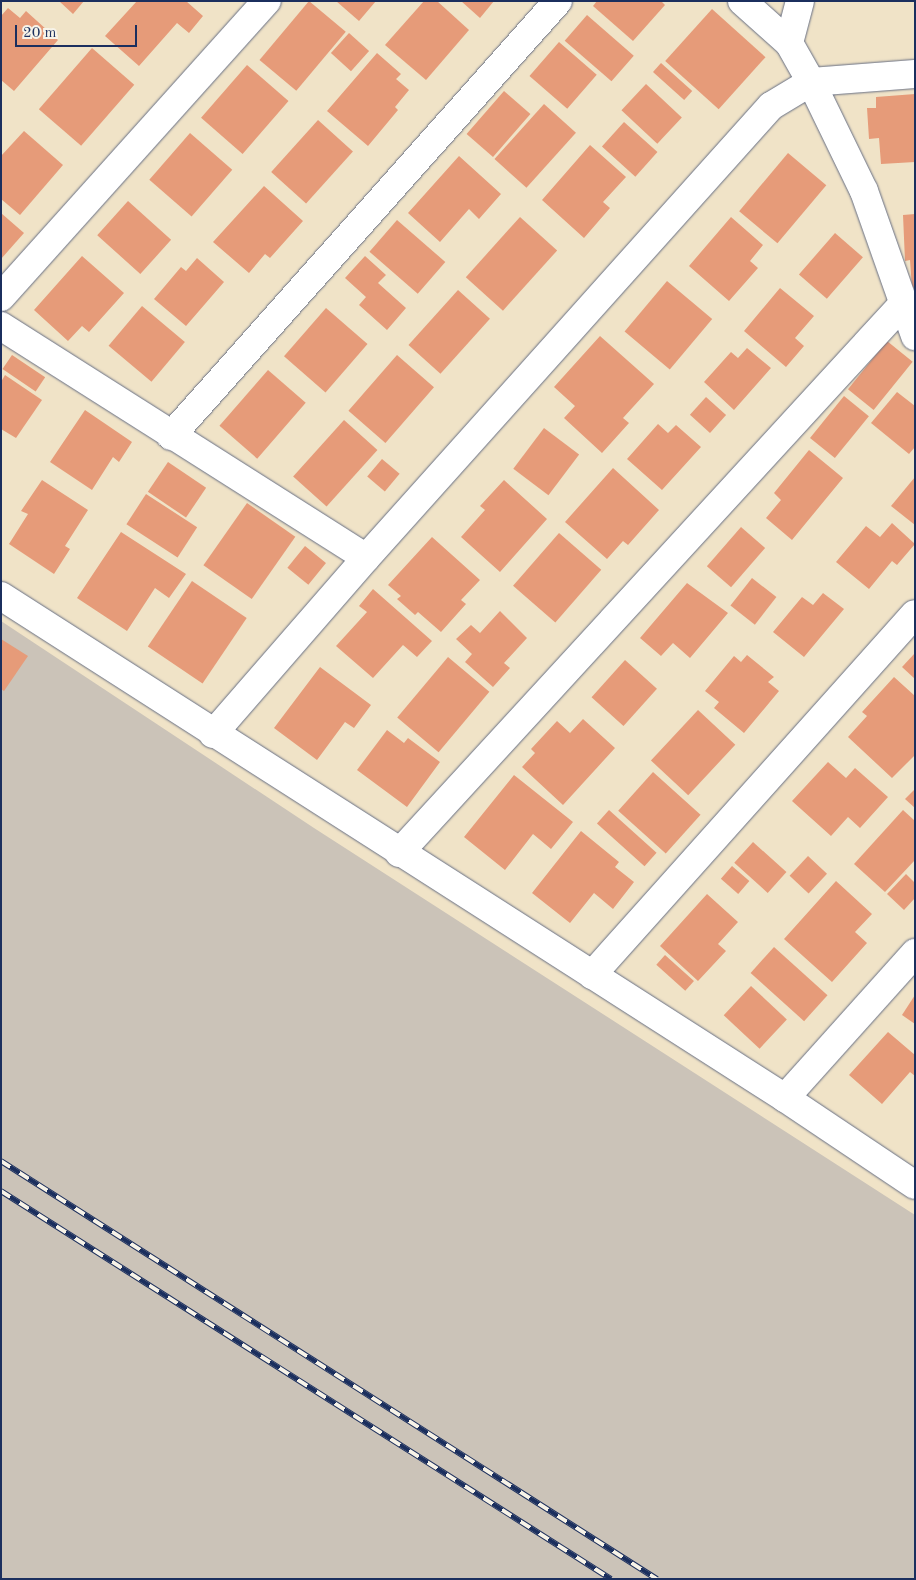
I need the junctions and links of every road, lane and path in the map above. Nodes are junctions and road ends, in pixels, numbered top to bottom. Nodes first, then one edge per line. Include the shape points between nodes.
1 (267, 1) edge
2 (558, 1) edge
3 (742, 1) edge
4 (800, 1) edge
5 (789, 43) junction
6 (915, 74) edge
7 (811, 82) junction
8 (1, 297) edge
9 (911, 324) edge
10 (1, 326) edge
11 (172, 436) junction
12 (366, 558) junction
13 (1, 596) edge
14 (915, 614) edge
15 (213, 734) junction
16 (399, 853) junction
17 (915, 953) edge
18 (592, 975) junction
19 (785, 1098) junction
20 (915, 1185) edge

1 - 8 street
2 - 11 street
3 - 5 street
4 - 5 street
5 - 7 street
6 - 7 street
7 - 9 street via 864,190
7 - 12 street via 771,106
9 - 16 street
10 - 11 street
11 - 12 street
12 - 15 street
13 - 15 street
14 - 18 street
15 - 16 street
16 - 18 street
17 - 19 street
18 - 19 street
19 - 20 street

